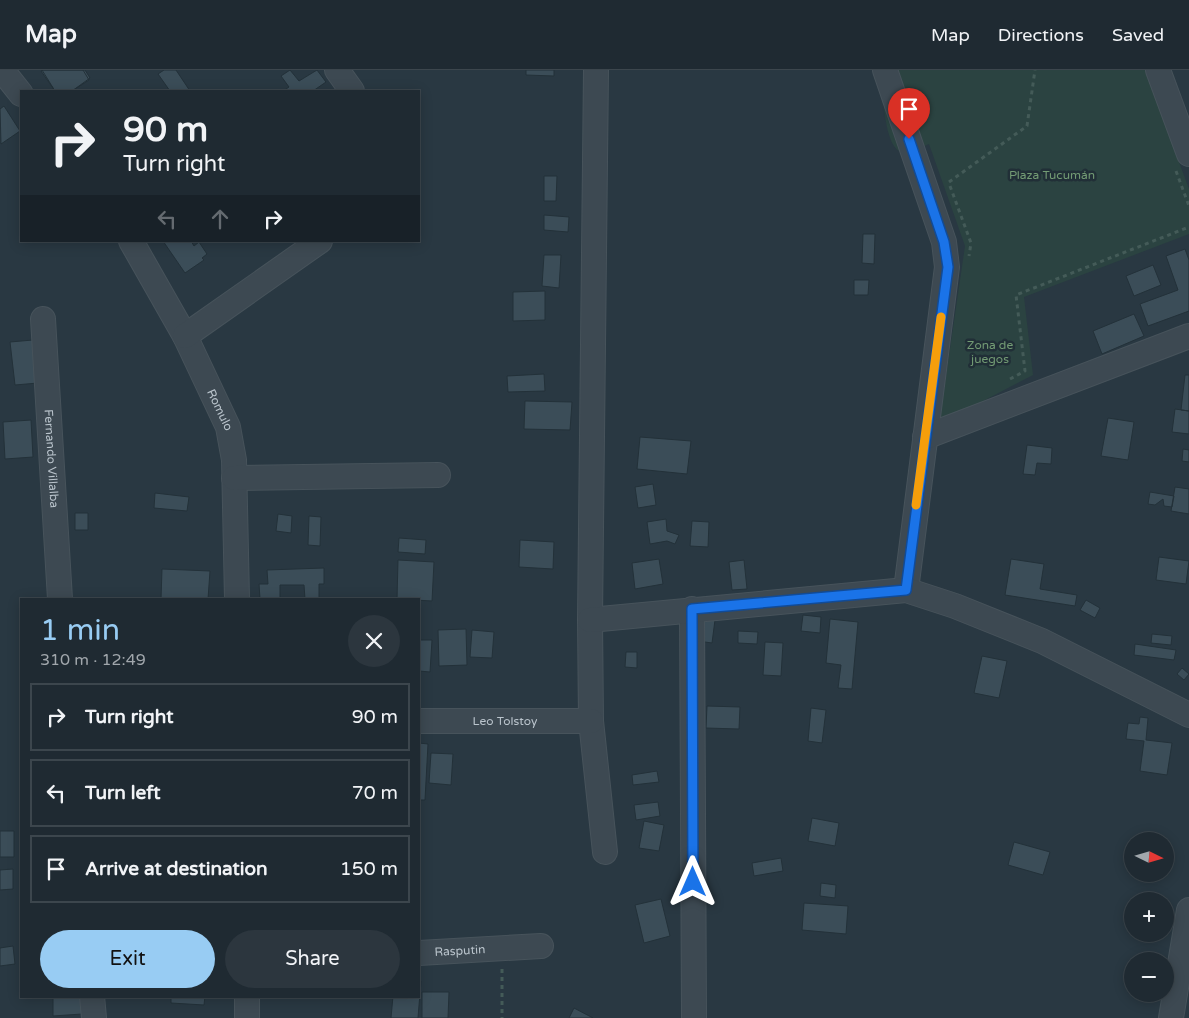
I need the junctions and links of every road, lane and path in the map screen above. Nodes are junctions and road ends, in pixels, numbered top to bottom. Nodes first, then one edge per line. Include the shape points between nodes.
1 (2, 70) edge
2 (337, 70) edge
3 (596, 70) edge
4 (885, 70) edge
5 (1035, 70) edge
6 (1158, 70) edge
7 (351, 90) edge
8 (20, 93) edge
9 (1189, 154) edge
10 (946, 173) dead end
11 (949, 182) junction
12 (1189, 227) edge
13 (132, 242) edge
14 (319, 242) edge
15 (968, 262) dead end
16 (42, 320) dead end
17 (185, 336) junction
18 (1189, 336) edge
19 (1007, 380) dead end
20 (925, 437) junction
21 (438, 475) dead end
22 (234, 478) junction
23 (906, 590) junction
24 (60, 598) edge
25 (237, 598) edge
26 (692, 609) junction
27 (590, 620) junction
28 (1189, 715) edge
29 (420, 721) edge
30 (591, 721) junction
31 (605, 852) dead end
32 (1189, 910) edge
33 (540, 946) dead end
34 (502, 949) junction
35 (420, 953) edge
36 (92, 998) edge
37 (247, 998) edge
38 (94, 1018) edge
39 (247, 1018) edge
40 (502, 1018) edge
41 (694, 1018) edge
42 (1171, 1018) edge

1 - 8 street
2 - 7 street
3 - 27 street
4 - 20 street via 944,242 948,267
5 - 11 path via 1027,126
6 - 9 street
10 - 11 path
11 - 15 path via 971,243
12 - 19 path via 1016,295 1025,371
13 - 17 street, Romulo
14 - 17 street
16 - 24 street, Fernando Villalba
17 - 22 street, Romulo via 228,427 233,447
18 - 20 street
20 - 23 street
21 - 22 street
22 - 25 street, Romulo
23 - 26 street
23 - 28 street via 1042,641
26 - 27 street
26 - 41 street
27 - 30 street
29 - 30 street, Leo Tolstoy
30 - 31 street
32 - 42 street
33 - 34 street, Rasputin
34 - 35 street, Rasputin
34 - 40 path, Rasputin
36 - 38 street
37 - 39 street

